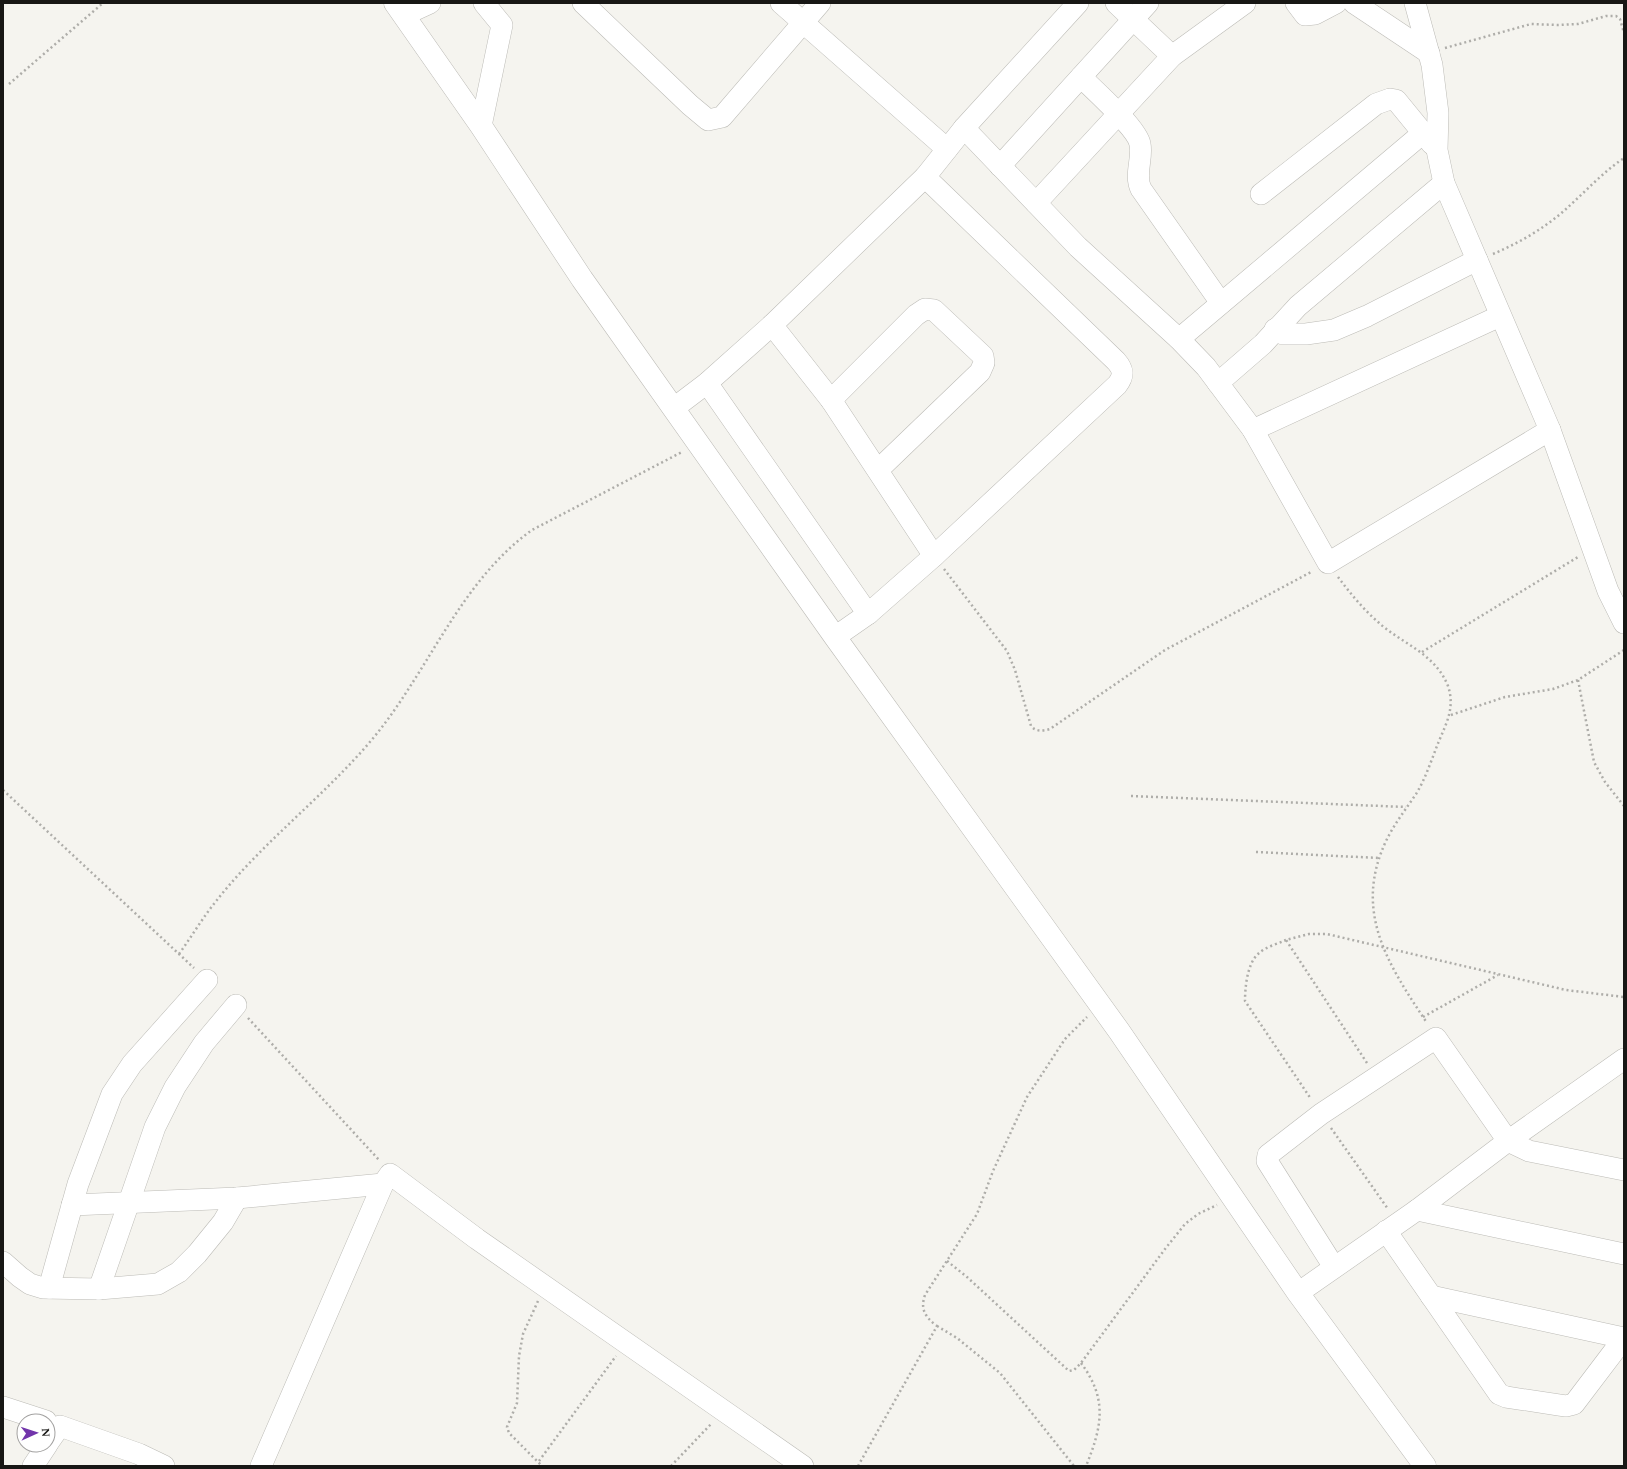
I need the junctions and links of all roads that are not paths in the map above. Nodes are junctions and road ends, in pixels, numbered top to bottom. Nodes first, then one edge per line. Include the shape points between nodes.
1 (430, 3) edge
2 (484, 3) edge
3 (583, 3) edge
4 (781, 3) edge
5 (820, 3) edge
6 (1078, 3) edge
7 (1116, 3) edge
8 (1148, 3) edge
9 (1245, 3) edge
10 (1296, 3) edge
11 (1336, 3) edge
12 (1354, 3) edge
13 (1415, 3) edge
14 (399, 9) edge
15 (1133, 20) junction
16 (803, 23) junction
17 (1429, 53) junction
18 (1172, 56) junction
19 (1081, 78) junction
20 (1119, 114) junction
21 (482, 126) junction
22 (964, 128) junction
23 (1423, 133) junction
24 (946, 149) junction
25 (1438, 150) junction
26 (1000, 166) junction
27 (925, 177) junction
28 (1444, 183) junction
29 (1261, 194) dead end
30 (1036, 203) junction
31 (1477, 260) junction
32 (1221, 303) junction
33 (1500, 316) junction
34 (772, 325) junction
35 (1276, 329) junction
36 (1179, 339) junction
37 (707, 383) junction
38 (1218, 383) junction
39 (830, 400) junction
40 (674, 408) junction
41 (1253, 430) junction
42 (1550, 430) junction
43 (878, 470) junction
44 (934, 556) junction
45 (868, 614) junction
46 (1624, 623) edge
47 (835, 637) junction
48 (208, 980) dead end
49 (236, 1005) dead end
50 (1624, 1059) edge
51 (1508, 1141) junction
52 (1624, 1170) edge
53 (383, 1184) junction
54 (237, 1198) junction
55 (128, 1204) junction
56 (72, 1205) junction
57 (1417, 1210) junction
58 (1386, 1230) junction
59 (1624, 1254) edge
60 (3, 1262) edge
61 (1334, 1268) junction
62 (49, 1288) junction
63 (100, 1289) junction
64 (1298, 1293) junction
65 (1432, 1296) junction
66 (1624, 1338) edge
67 (3, 1407) edge
68 (21, 1413) edge
69 (56, 1425) edge
70 (41, 1453) edge
71 (136, 1460) edge
72 (33, 1466) edge
73 (164, 1466) edge
74 (261, 1466) edge
75 (803, 1466) edge
76 (1425, 1466) edge

1 - 14 street
2 - 21 street via 502,25
3 - 16 street via 708,120 722,117
4 - 16 street
5 - 16 street
6 - 22 street
7 - 15 street
8 - 15 street
9 - 18 street
10 - 11 street via 1305,15 1315,14
12 - 17 street
13 - 17 street
14 - 21 main road
15 - 18 street
15 - 19 street
16 - 24 street
17 - 25 street via 1438,113
18 - 20 street
19 - 20 street
19 - 26 street
20 - 30 street
20 - 32 street via 1140,142 1142,153 1138,183 1141,189
21 - 40 main road via 582,279
22 - 24 street
22 - 26 street
23 - 25 street
23 - 29 street via 1396,100 1390,99 1376,104
23 - 32 street
24 - 27 street
25 - 28 street
26 - 30 street
27 - 34 street
27 - 44 street via 1116,361 1123,373 1117,385
28 - 31 street
28 - 35 street via 1298,306
30 - 36 street via 1078,247
31 - 33 street
31 - 35 street via 1334,330 1283,334
32 - 36 street
33 - 41 street
33 - 42 street
34 - 37 street
34 - 39 street
35 - 38 street via 1263,344
36 - 38 street
37 - 40 street
37 - 45 street
38 - 41 street
39 - 43 street
39 - 43 street via 925,309 934,310 983,356 984,362 980,372
40 - 47 main road
41 - 42 street via 1328,563
42 - 46 street via 1608,591
43 - 44 street
44 - 45 street
45 - 47 street
47 - 64 main road via 1100,1004
48 - 56 street via 121,1077 100,1124
49 - 55 street via 204,1043 175,1087 155,1127
50 - 51 street
51 - 52 street via 1530,1151
51 - 57 street
51 - 61 street via 1436,1038 1321,1114 1272,1151 1267,1158
53 - 54 street
53 - 74 street
53 - 75 street via 390,1174 477,1239
54 - 55 street
54 - 63 street via 223,1222 179,1272 158,1284
55 - 56 street
55 - 63 street
56 - 62 street
57 - 58 street
57 - 59 street
58 - 61 street
58 - 65 street
60 - 62 street via 30,1284
61 - 64 street
62 - 63 street
64 - 76 main road
65 - 66 street
65 - 66 street via 1492,1387 1506,1397 1566,1406 1574,1404
67 - 68 street
69 - 71 street
70 - 72 street
71 - 73 street

